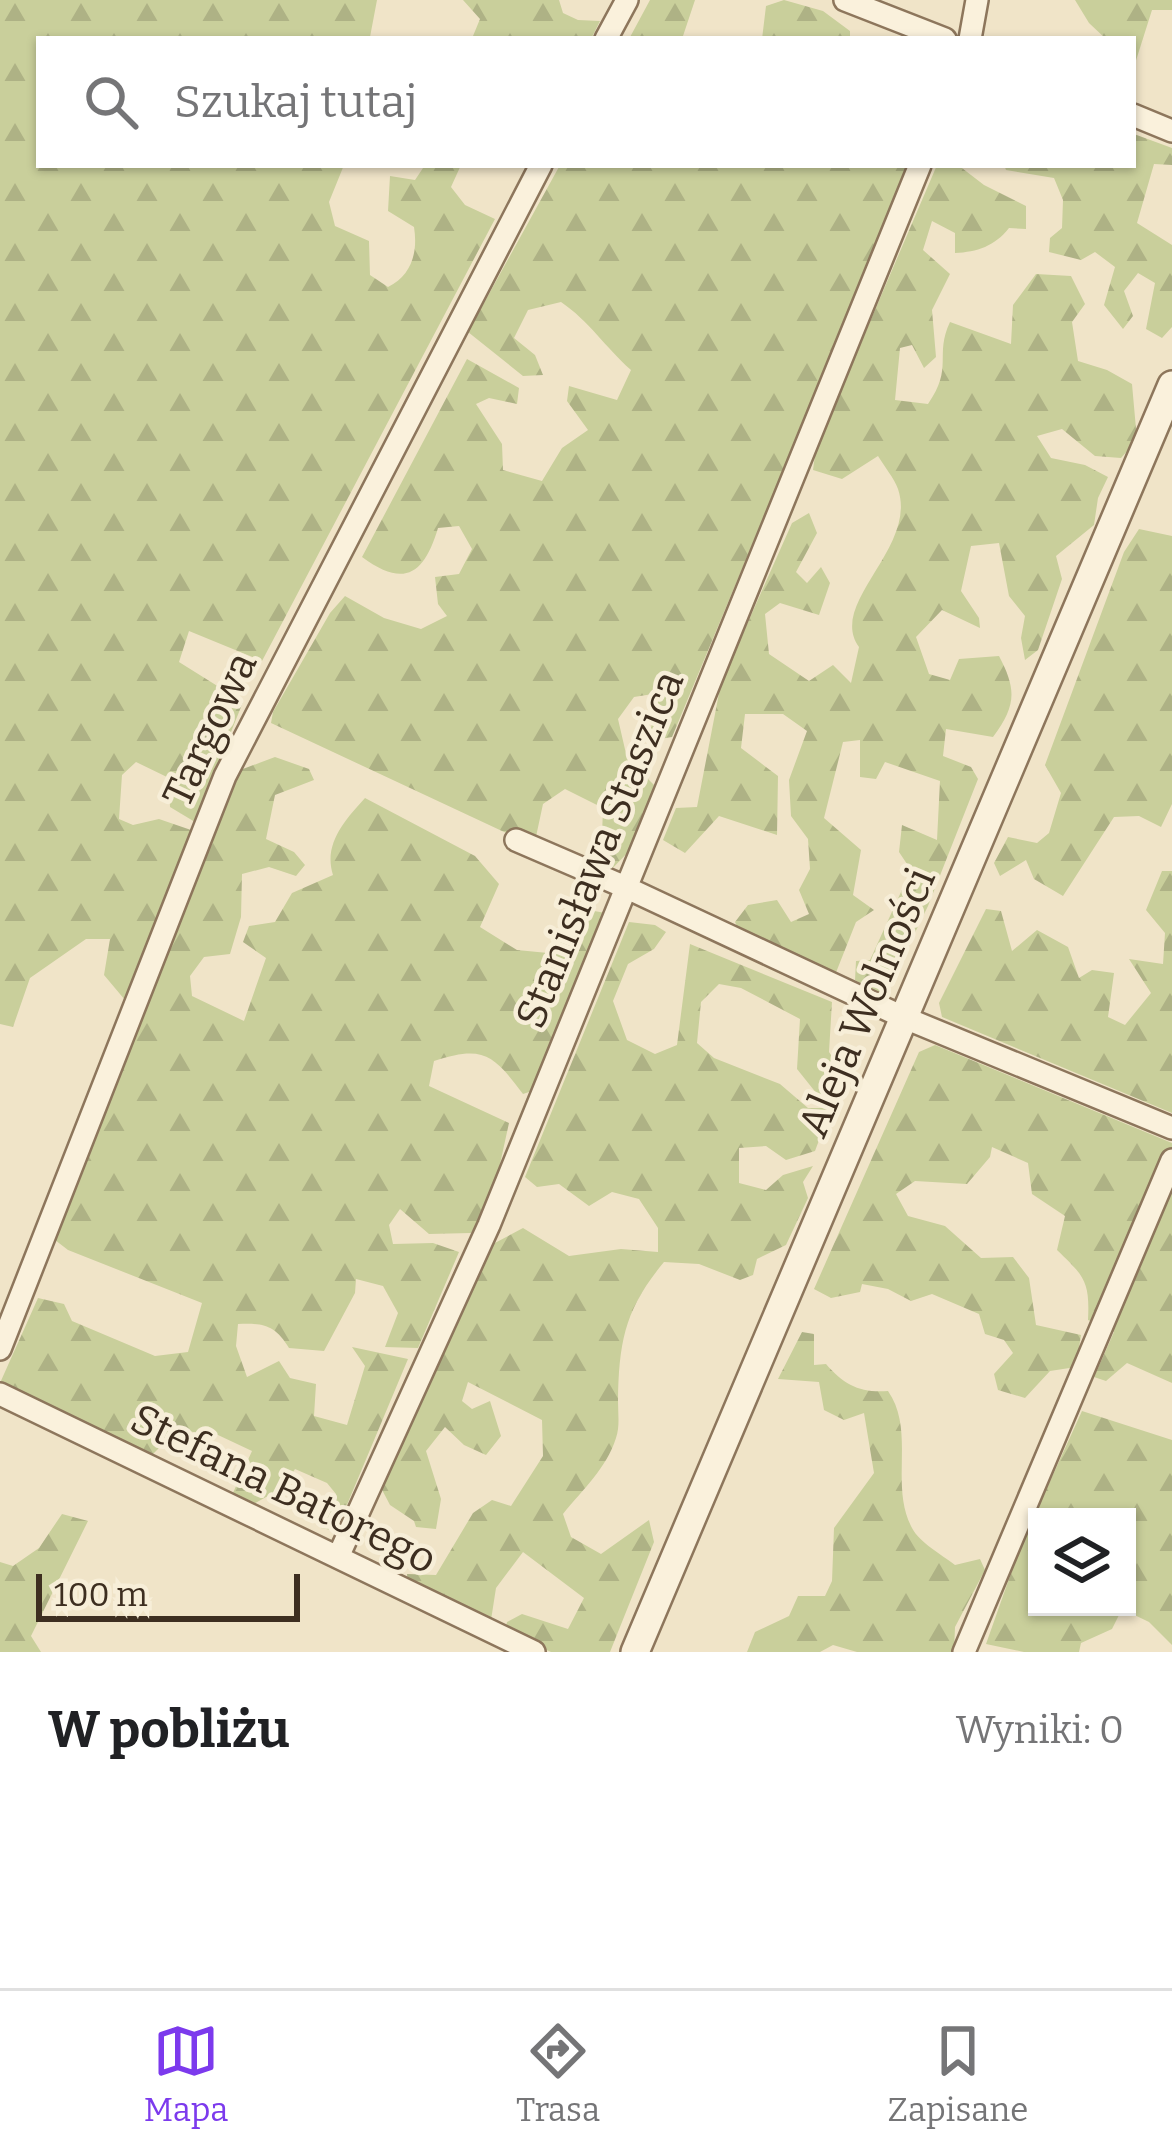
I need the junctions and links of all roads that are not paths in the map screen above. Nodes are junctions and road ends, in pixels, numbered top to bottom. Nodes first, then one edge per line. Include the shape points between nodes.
1 (627, 0) edge
2 (845, 0) edge
3 (977, 0) edge
4 (608, 36) edge
5 (937, 36) edge
6 (971, 36) edge
7 (1136, 116) edge
8 (1172, 131) edge
9 (539, 168) edge
10 (919, 168) edge
11 (1172, 385) edge
12 (516, 840) dead end
13 (625, 887) junction
14 (905, 1018) junction
15 (1172, 1128) edge
16 (1172, 1160) edge
17 (0, 1349) edge
18 (0, 1394) edge
19 (338, 1557) junction
20 (534, 1652) edge
21 (635, 1652) edge
22 (964, 1652) edge

1 - 4 street
2 - 5 street
3 - 6 street
7 - 8 street
9 - 17 street, Targowa via 225,776
10 - 13 street, Stanisława Staszica
11 - 14 street, Aleja Wolności
12 - 13 street
13 - 14 street
13 - 19 street, Stanisława Staszica via 489,1225
14 - 15 street
14 - 21 street, Aleja Wolności
16 - 22 street
18 - 19 street, Stefana Batorego
19 - 20 street, Stefana Batorego

